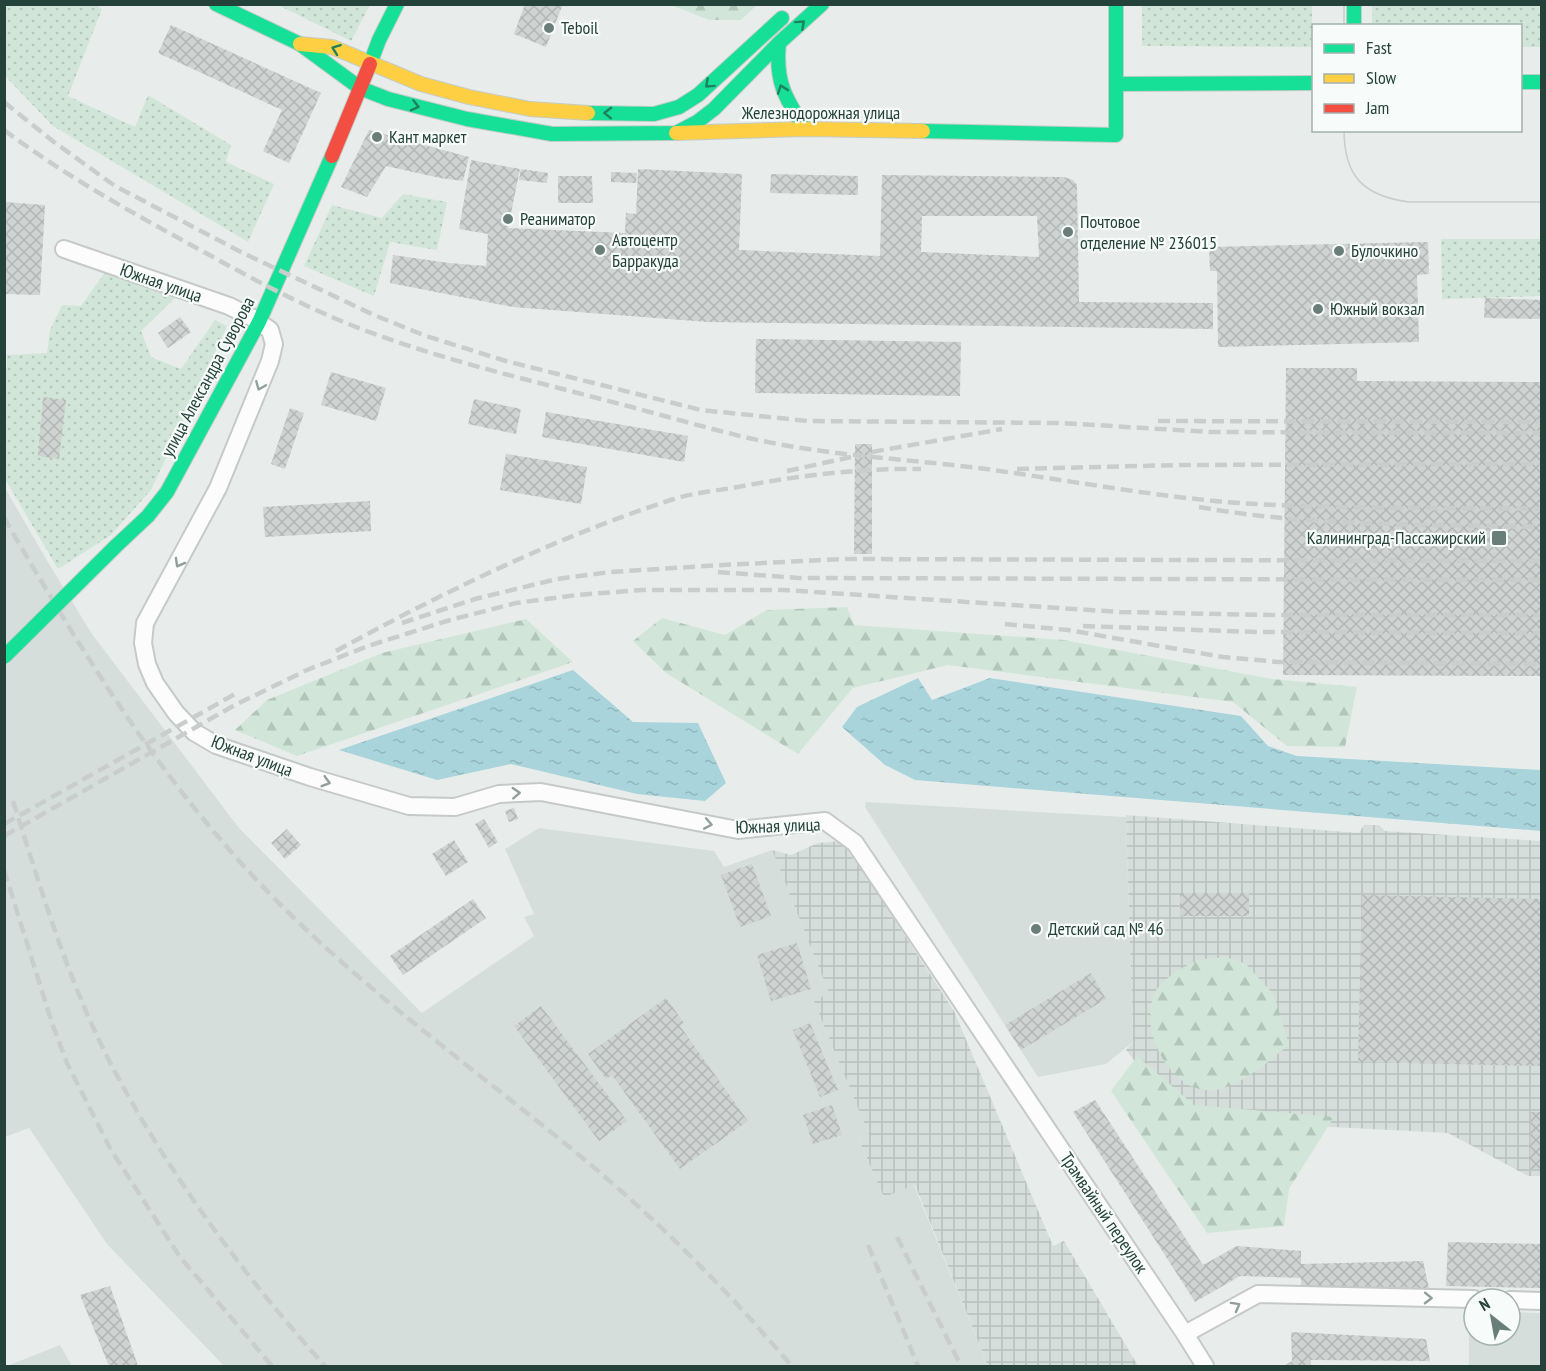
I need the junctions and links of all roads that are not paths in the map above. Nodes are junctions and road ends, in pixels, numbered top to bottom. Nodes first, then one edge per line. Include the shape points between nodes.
1 (216, 4) edge
2 (382, 4) edge
3 (397, 4) edge
4 (796, 4) edge
5 (822, 4) edge
6 (1116, 4) edge
7 (1354, 4) edge
8 (1354, 24) edge
9 (779, 43) junction
10 (300, 44) junction
11 (370, 64) junction
12 (1522, 82) edge
13 (1542, 82) edge
14 (1312, 83) edge
15 (1116, 84) junction
16 (360, 88) junction
17 (805, 129) junction
18 (676, 133) junction
19 (64, 249) dead end
20 (265, 326) junction
21 (4, 657) edge
22 (855, 843) joint
23 (1462, 1299) edge
24 (1522, 1300) edge
25 (1542, 1301) edge
26 (1185, 1334) junction
27 (1204, 1366) edge

1 - 10 main road, Железнодорожная улица
2 - 11 main road via 374,21
3 - 11 main road, улица Александра Суворова
4 -> 11 main road, Железнодорожная улица via 698,95 666,112 530,109 430,87
9 -> 5 main road
6 - 15 main road
7 - 8 main road
17 -> 9 main road via 782,93 776,66
9 - 18 main road via 714,109
11 -> 10 main road, Железнодорожная улица via 332,47
10 - 16 main road, Железнодорожная улица
11 - 16 main road, улица Александра Суворова
12 - 13 main road
14 - 15 main road
15 - 17 main road, Железнодорожная улица via 1116,135
16 -> 18 main road, Железнодорожная улица via 467,119 552,135
16 - 20 main road, улица Александра Суворова
17 - 18 main road, Железнодорожная улица
19 - 20 street, Южная улица via 229,306
20 - 21 main road, улица Александра Суворова, bridge via 167,492 148,516
20 -> 22 street, Южная улица via 274,344 270,361 218,489 145,623 143,643 151,674 194,732 216,745 300,774 409,806 455,807 499,794 541,792 738,830 825,821
22 - 26 street, Трамвайный переулок
26 -> 23 street via 1258,1294
24 - 25 street
26 - 27 street, Трамвайный переулок

